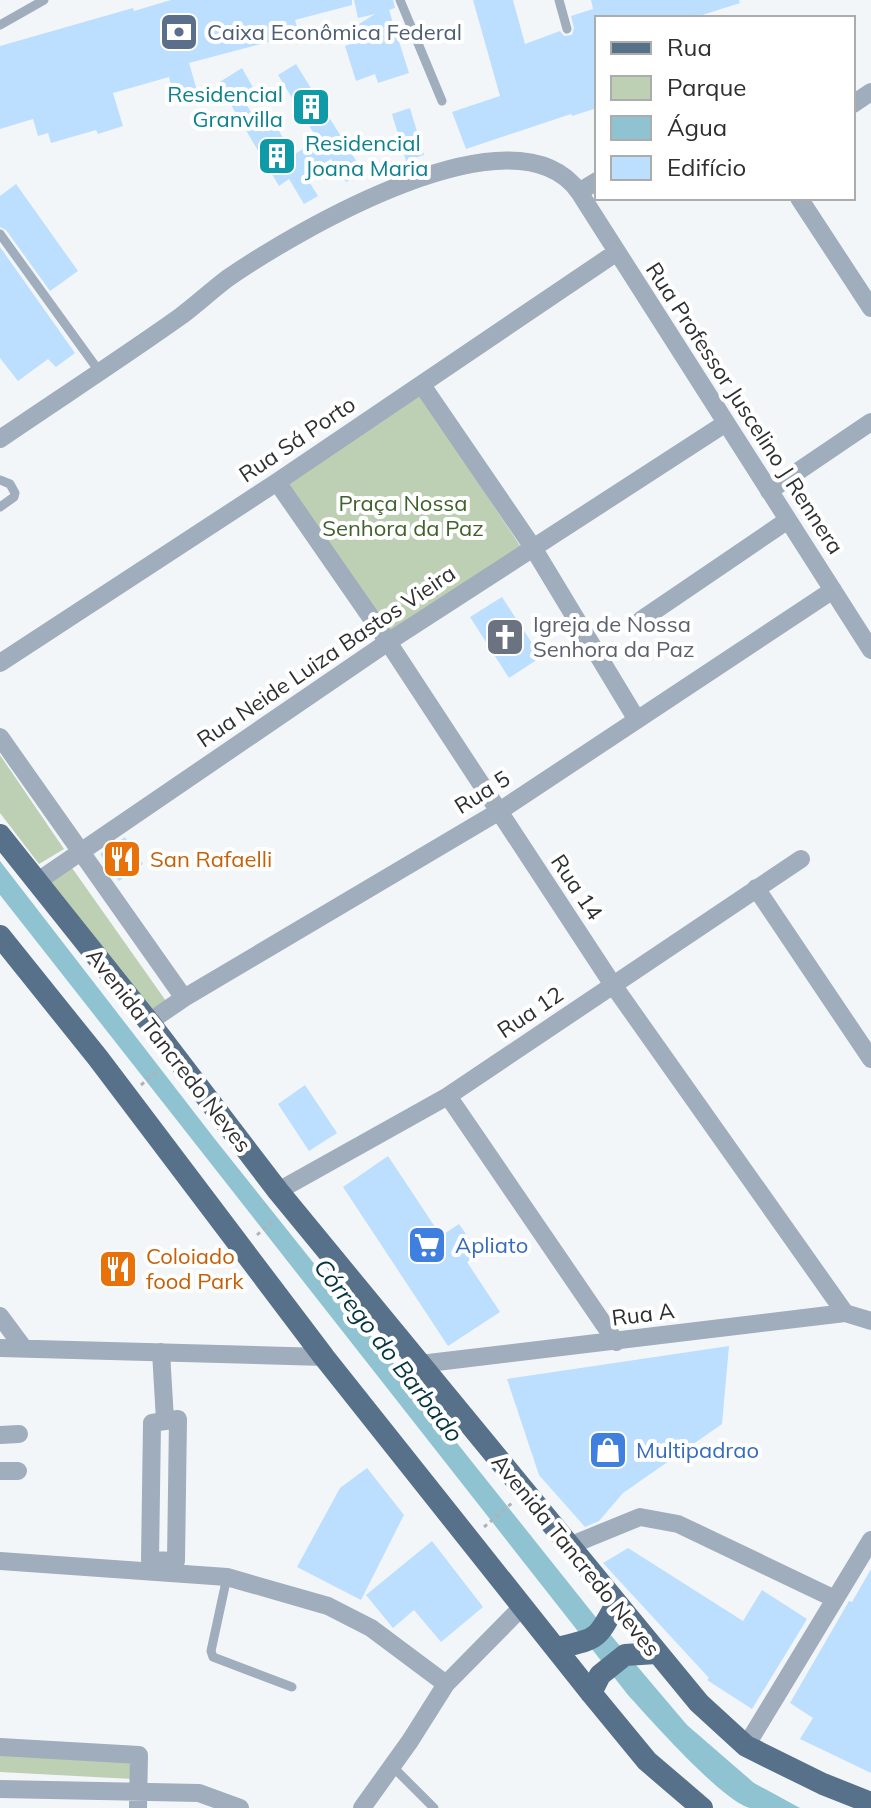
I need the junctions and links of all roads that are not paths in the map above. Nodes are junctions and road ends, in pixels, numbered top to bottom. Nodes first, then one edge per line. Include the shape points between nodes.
1 (44, 0) edge
2 (400, 0) edge
3 (559, 0) edge
4 (0, 25) edge
5 (567, 29) dead end
6 (442, 101) dead end
7 (595, 182) edge
8 (579, 192) junction
9 (800, 200) edge
10 (0, 234) edge
11 (617, 252) junction
12 (871, 308) edge
13 (99, 371) junction
14 (422, 385) junction
15 (871, 422) edge
16 (726, 423) junction
17 (0, 439) edge
18 (0, 480) edge
19 (277, 482) junction
20 (769, 491) junction
21 (0, 507) edge
22 (788, 520) junction
23 (532, 546) junction
24 (833, 590) junction
25 (641, 620) dead end
26 (388, 642) junction
27 (871, 650) edge
28 (0, 663) edge
29 (637, 720) junction
30 (0, 737) edge
31 (498, 812) junction
32 (0, 835) edge
33 (80, 853) junction
34 (801, 859) dead end
35 (38, 881) junction
36 (756, 888) junction
37 (0, 936) edge
38 (613, 985) junction
39 (184, 998) junction
40 (149, 1022) junction
41 (871, 1059) edge
42 (448, 1096) junction
43 (278, 1191) junction
44 (845, 1313) junction
45 (0, 1316) edge
46 (871, 1321) edge
47 (616, 1342) junction
48 (23, 1347) junction
49 (0, 1348) edge
50 (161, 1352) junction
51 (324, 1357) junction
52 (420, 1364) junction
53 (165, 1420) junction
54 (19, 1434) dead end
55 (0, 1435) edge
56 (871, 1540) edge
57 (569, 1546) junction
58 (0, 1561) edge
59 (227, 1577) junction
60 (835, 1599) junction
61 (616, 1604) junction
62 (523, 1606) junction
63 (578, 1643) junction
64 (656, 1653) junction
65 (446, 1684) junction
66 (596, 1684) junction
67 (292, 1687) dead end
68 (746, 1746) junction
69 (0, 1747) edge
70 (392, 1766) junction
71 (0, 1789) edge
72 (138, 1800) edge
73 (871, 1803) edge
74 (240, 1808) edge
75 (362, 1808) edge
76 (434, 1808) edge
77 (702, 1808) edge

1 - 4 lane
2 - 6 lane
3 - 5 lane
7 - 8 street
8 - 11 street, Rua Professor Juscelino J Rennera
8 - 13 street, Rua Professor Juscelino J Rennera via 561,173 532,162 500,160 426,176 364,200 256,260
9 - 12 street
10 - 13 lane
11 - 14 street, Rua Sá Porto
11 - 16 street, Rua Professor Juscelino J Rennera
13 - 17 street, Rua Professor Juscelino J Rennera
14 - 19 street, Rua Sá Porto
14 - 23 street
15 - 20 street
16 - 20 street, Rua Professor Juscelino J Rennera
16 - 23 street, Rua Neide Luiza Bastos Vieira
18 - 21 lane via 15,493
19 - 26 street, Rua 14
19 - 28 street, Rua Sá Porto
20 - 22 street, Rua Professor Juscelino J Rennera
22 - 24 street, Rua Professor Juscelino J Rennera
22 - 25 street
23 - 26 street, Rua Neide Luiza Bastos Vieira
23 - 29 street
24 - 27 street, Rua Professor Juscelino J Rennera
24 - 29 street, Rua 5
26 - 31 street, Rua 14
26 - 33 street, Rua Neide Luiza Bastos Vieira
29 - 31 street, Rua 5
30 - 33 street
31 - 38 street, Rua 14
31 - 39 street, Rua 5
32 - 35 main road, Avenida Tancredo Neves
33 - 35 street, Rua Neide Luiza Bastos Vieira
33 - 39 street
34 - 36 street, Rua 12
35 - 40 main road, Avenida Tancredo Neves
36 - 38 street, Rua 12
36 - 41 street
37 - 51 main road
38 - 42 street, Rua 12
38 - 44 street, Rua 14
39 - 40 street, Rua 5
40 - 43 main road, Avenida Tancredo Neves
42 - 43 street, Rua 12
42 - 47 street
43 - 52 main road, Avenida Tancredo Neves
44 - 46 street, Rua A
44 - 47 street, Rua A
45 - 48 street
47 - 52 street, Rua A
48 - 49 street
48 - 50 street
50 - 51 street
50 - 53 street
51 - 62 main road
52 - 57 main road, Avenida Tancredo Neves
53 - 53 street via 152,1423 150,1560 176,1561 178,1419
54 - 55 street
56 - 60 street
57 - 60 street via 640,1517 653,1519 678,1524
57 - 61 main road, Avenida Tancredo Neves
58 - 59 street
59 - 65 street via 328,1606 371,1628
59 - 67 lane via 213,1657
60 - 68 street
61 - 63 main road
61 - 64 main road, Avenida Tancredo Neves
62 - 63 main road
62 - 65 street
63 - 66 main road
64 - 66 main road via 625,1655
64 - 68 main road, Avenida Tancredo Neves
65 - 70 street
66 - 77 main road via 647,1761
68 - 73 main road, Avenida Tancredo Neves
69 - 72 street via 139,1755
70 - 75 street
70 - 76 lane
71 - 72 street
72 - 74 street via 199,1793

